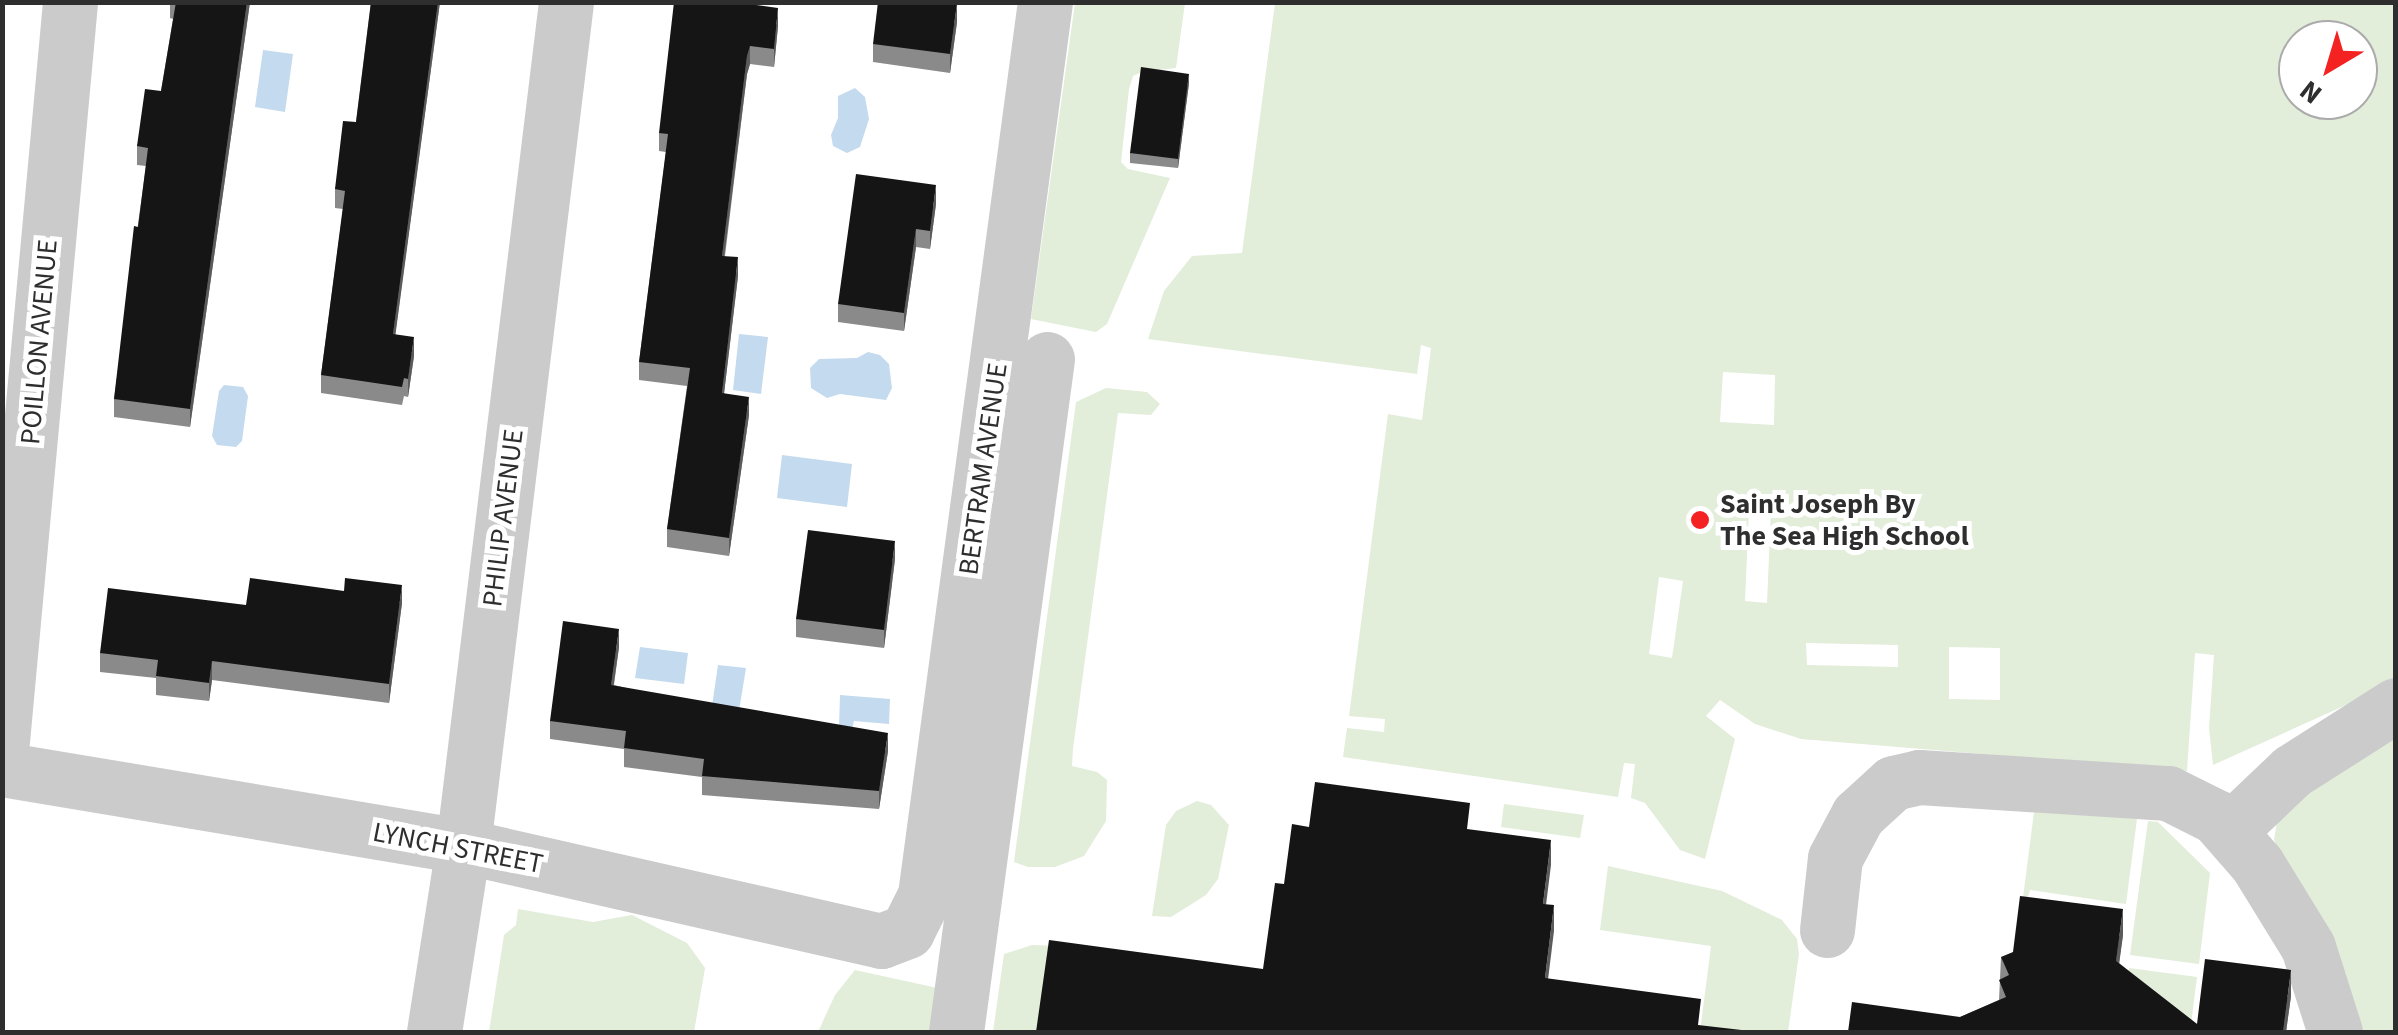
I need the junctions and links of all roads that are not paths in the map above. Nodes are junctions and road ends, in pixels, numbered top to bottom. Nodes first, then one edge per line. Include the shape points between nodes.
1 (70, 2) edge
2 (566, 2) edge
3 (1045, 2) edge
4 (24, 278) edge
5 (1047, 359) dead end
6 (2396, 705) edge
7 (2, 741) edge
8 (2, 769) edge
9 (2231, 829) junction
10 (463, 846) junction
11 (1827, 930) dead end
12 (907, 931) joint
13 (434, 1032) edge
14 (956, 1032) edge
15 (2336, 1032) edge

1 - 4 street, POILLON AVENUE
2 - 10 street, PHILIP AVENUE
3 - 12 street, BERTRAM AVENUE via 925,895
4 - 7 street, POILLON AVENUE
5 - 14 street, BERTRAM AVENUE
6 - 9 street via 2292,772
8 - 10 street, LYNCH STREET
9 - 11 street via 2168,793 1919,777 1874,798 1844,837 1828,888
9 - 15 street via 2308,946
10 - 12 street, LYNCH STREET via 881,941
10 - 13 street, PHILIP AVENUE

